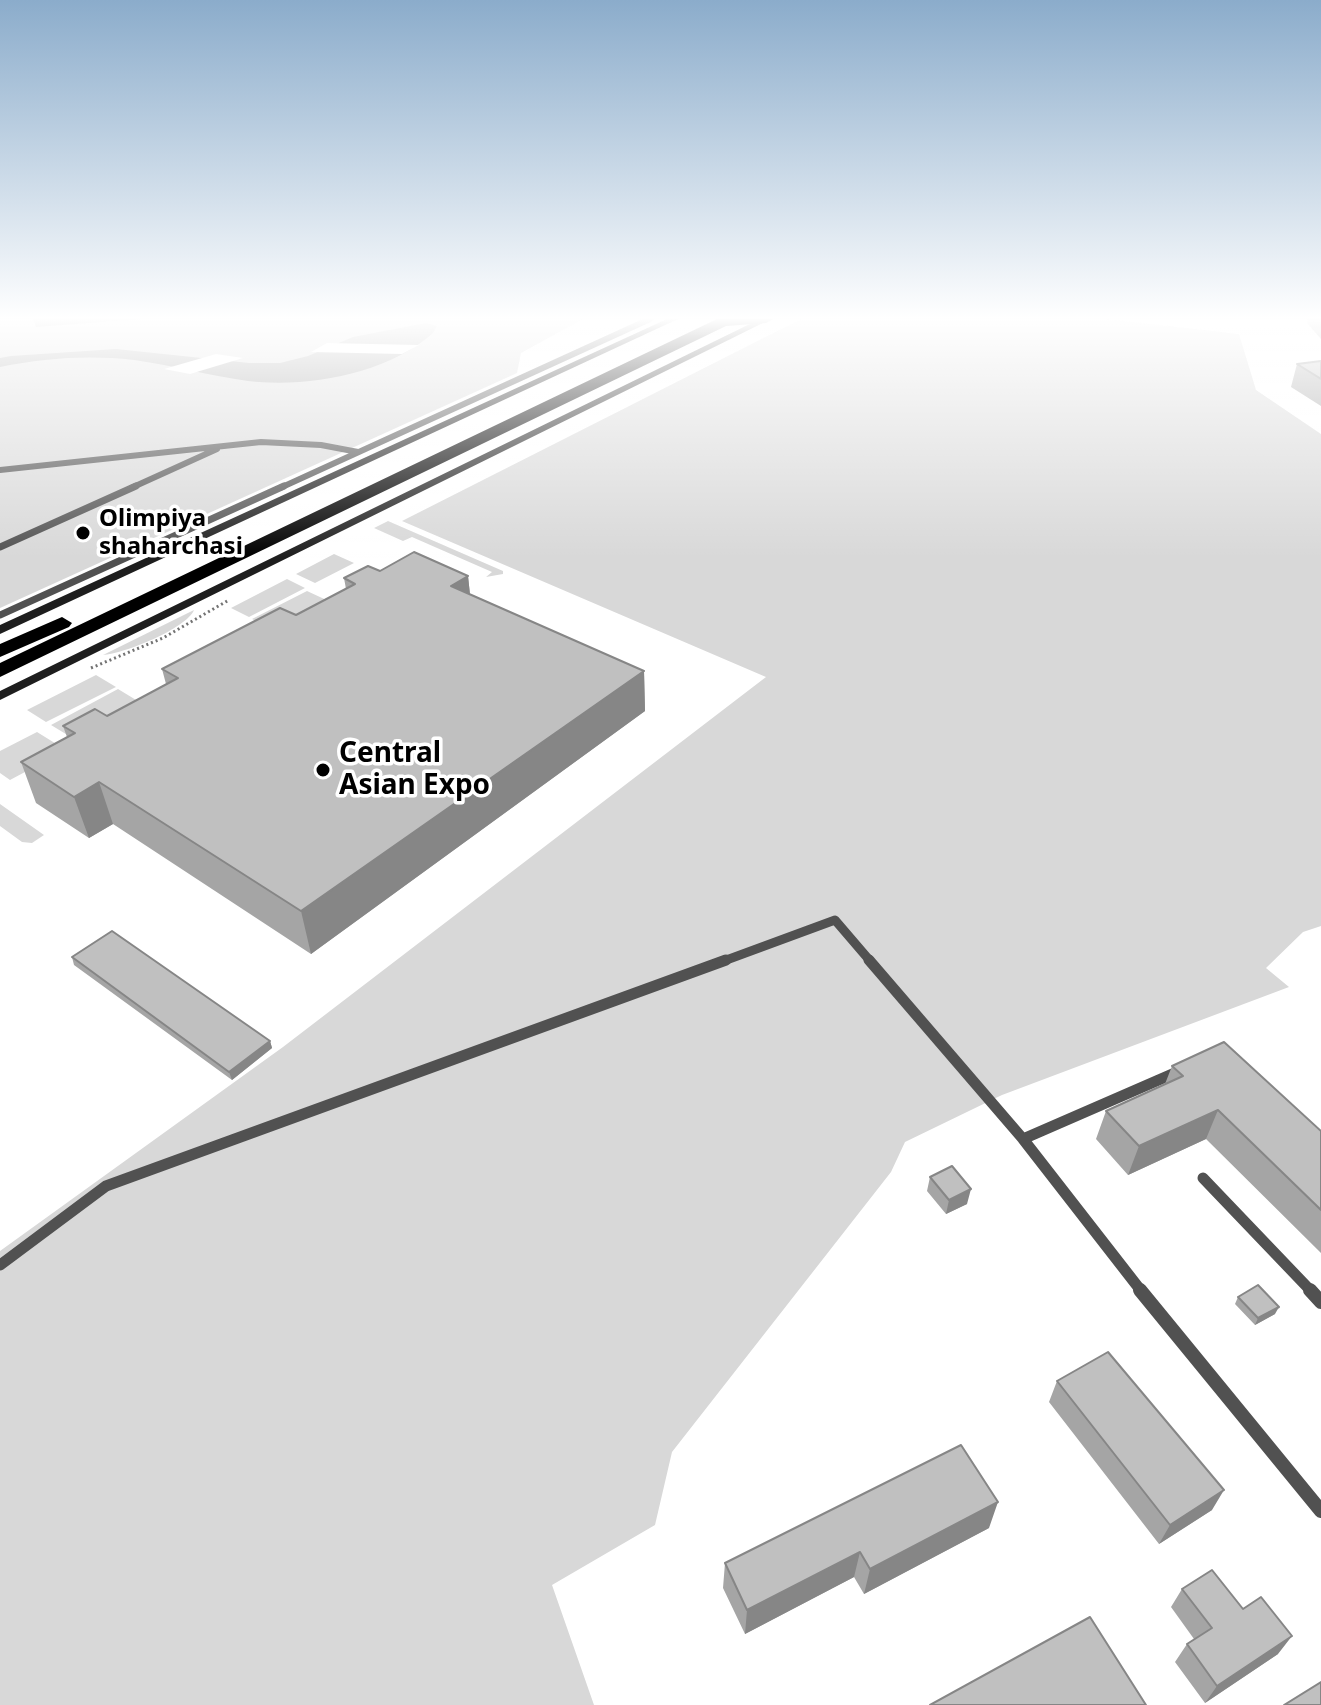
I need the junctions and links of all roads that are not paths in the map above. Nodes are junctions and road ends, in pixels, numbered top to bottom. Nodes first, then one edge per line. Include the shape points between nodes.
1 (475, 399) edge
2 (502, 399) edge
3 (548, 399) edge
4 (557, 399) edge
5 (604, 399) edge
6 (228, 444) junction
7 (358, 452) junction
8 (0, 467) edge
9 (0, 547) edge
10 (0, 615) edge
11 (0, 630) edge
12 (0, 651) edge
13 (0, 671) edge
14 (0, 696) edge
15 (1187, 1068) edge
16 (1023, 1139) junction
17 (1203, 1178) dead end
18 (0, 1265) edge
19 (1321, 1302) edge
20 (1321, 1511) edge

1 - 7 lane
2 - 11 main road
3 - 12 highway
4 - 13 highway
5 - 14 main road
6 - 7 lane via 290,442
6 - 8 lane
6 - 9 lane
7 - 10 lane
15 - 16 lane
16 - 18 lane via 835,920 106,1186
16 - 20 lane
17 - 19 lane

